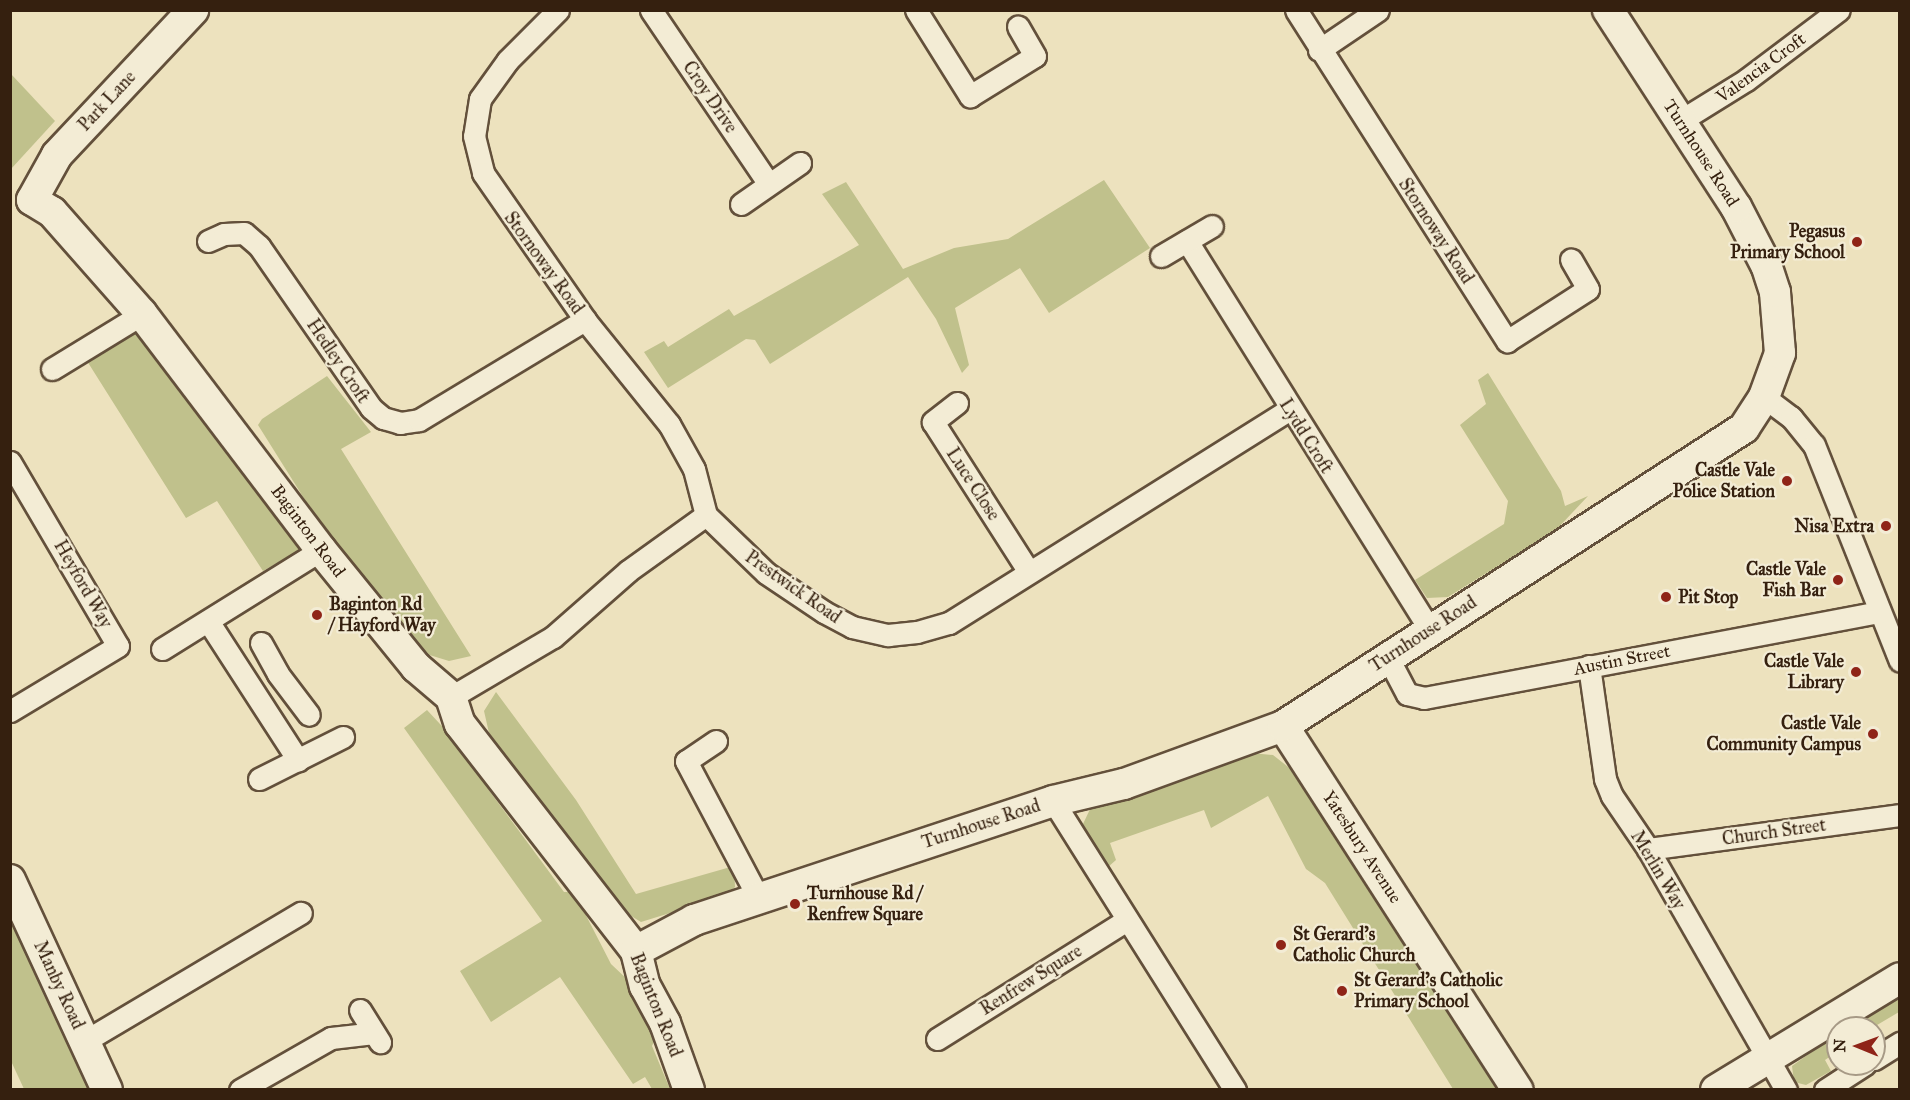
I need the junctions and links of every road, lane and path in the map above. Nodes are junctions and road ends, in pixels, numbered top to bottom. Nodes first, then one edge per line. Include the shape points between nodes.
1 (193, 10) edge
2 (558, 10) edge
3 (651, 10) edge
4 (916, 10) edge
5 (1296, 10) edge
6 (1378, 10) edge
7 (1608, 10) edge
8 (1839, 10) edge
9 (1018, 26) dead end
10 (1319, 50) junction
11 (1680, 121) junction
12 (800, 164) dead end
13 (769, 184) junction
14 (21, 204) edge
15 (741, 204) dead end
16 (1212, 226) dead end
17 (208, 241) dead end
18 (1187, 241) junction
19 (1161, 256) dead end
20 (1571, 260) dead end
21 (142, 314) junction
22 (585, 320) junction
23 (52, 369) dead end
24 (1764, 396) junction
25 (957, 403) dead end
26 (1289, 410) junction
27 (14, 473) edge
28 (706, 515) junction
29 (321, 550) junction
30 (1029, 572) junction
31 (1879, 612) junction
32 (208, 621) junction
33 (1429, 629) junction
34 (261, 643) dead end
35 (162, 649) dead end
36 (1387, 656) junction
37 (1899, 661) edge
38 (1589, 666) junction
39 (278, 674) junction
40 (256, 694) junction
41 (451, 697) junction
42 (10, 711) edge
43 (309, 715) dead end
44 (1282, 726) junction
45 (343, 737) dead end
46 (716, 741) dead end
47 (298, 760) junction
48 (259, 779) dead end
49 (1053, 801) junction
50 (1899, 815) edge
51 (1648, 849) junction
52 (10, 880) edge
53 (759, 899) junction
54 (301, 913) dead end
55 (1125, 921) junction
56 (636, 951) junction
57 (1899, 978) edge
58 (360, 1011) dead end
59 (937, 1039) dead end
60 (85, 1041) junction
61 (1899, 1043) edge
62 (1886, 1051) edge
63 (1766, 1060) junction
64 (1846, 1076) edge
65 (107, 1089) edge
66 (240, 1089) edge
67 (689, 1089) edge
68 (1234, 1089) edge
69 (1518, 1089) edge
70 (1716, 1089) edge
71 (1786, 1089) edge
72 (1825, 1089) edge

1 - 14 street, Park Lane via 57,155
2 - 22 street, Stornoway Road via 508,60 480,99 474,136 488,182
3 - 13 street, Croy Drive
4 - 9 street via 970,96 1035,56
5 - 10 street, Stornoway Road
6 - 10 street
7 - 11 street, Turnhouse Road
8 - 11 street, Valencia Croft via 1746,81
10 - 20 street, Stornoway Road via 1507,341 1588,289
11 - 24 street, Turnhouse Road via 1749,229 1772,283 1780,352
12 - 13 street
13 - 15 street
14 - 21 street, Baginton Road via 52,212
16 - 18 street
17 - 22 street, Hedley Croft via 224,234 244,234 259,246 371,408 383,418 400,423 420,420
18 - 19 street
18 - 26 street, Lydd Croft
21 - 23 street
21 - 29 street, Baginton Road
22 - 28 street, Stornoway Road via 669,424 694,469
24 - 31 street via 1791,417 1814,445
24 - 33 street, Turnhouse Road via 1744,428
25 - 30 street, Luce Close via 933,422
26 - 30 street, Prestwick Road
26 - 33 street, Lydd Croft
27 - 42 street, Heyford Way via 118,646
28 - 30 street, Prestwick Road via 766,573 824,612 852,627 888,635 949,623
28 - 41 street via 628,571 553,637
29 - 32 street
29 - 41 street, Baginton Road via 416,667
31 - 37 street
31 - 38 street, Austin Street
32 - 35 street
32 - 40 street
33 - 36 street, Turnhouse Road
34 - 39 street
36 - 38 street, Austin Street via 1407,694 1424,698
36 - 44 street, Turnhouse Road
38 - 51 street, Merlin Way via 1605,779
39 - 40 street
39 - 43 street
40 - 47 street
41 - 56 street, Baginton Road via 460,724
44 - 49 street, Turnhouse Road via 1124,783
44 - 69 street, Yatesbury Avenue
45 - 47 street
46 - 53 street via 686,761
47 - 48 street
49 - 53 street, Turnhouse Road
49 - 55 street
50 - 51 street, Church Street
51 - 63 street, Merlin Way
52 - 60 street, Manby Road
53 - 56 street, Turnhouse Road via 694,920
54 - 60 street
55 - 59 street, Renfrew Square
55 - 68 street
56 - 67 street, Baginton Road via 645,986 665,1023
57 - 63 street
58 - 66 street via 378,1039 331,1038
60 - 65 street, Manby Road
61 - 62 street
63 - 70 street
63 - 71 street, Merlin Way
64 - 72 street

